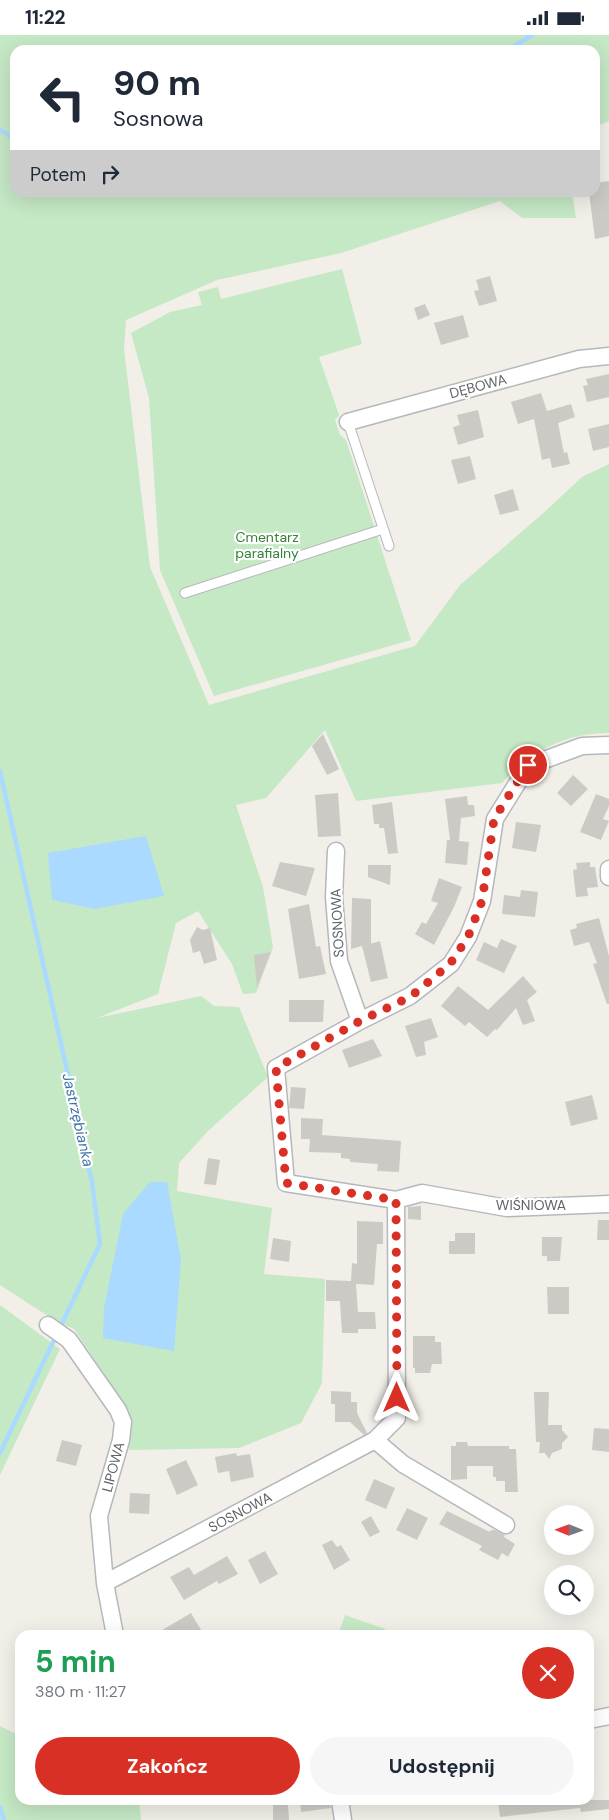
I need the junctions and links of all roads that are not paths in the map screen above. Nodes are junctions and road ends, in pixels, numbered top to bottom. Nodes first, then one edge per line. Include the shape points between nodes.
1 (609, 356) edge
2 (348, 422) joint
3 (384, 529) junction
4 (389, 546) dead end
5 (185, 593) dead end
6 (609, 745) edge
7 (336, 851) dead end
8 (609, 869) edge
9 (609, 877) edge
10 (360, 1021) junction
11 (396, 1200) junction
12 (609, 1204) edge
13 (48, 1325) dead end
14 (375, 1440) junction
15 (506, 1525) dead end
16 (106, 1583) junction
17 (114, 1630) edge
18 (609, 1716) edge
19 (594, 1719) edge
20 (341, 1805) edge
21 (343, 1820) edge

1 - 2 street, DĘBOWA via 579,359
2 - 3 lane
3 - 4 lane
3 - 5 lane
6 - 10 street via 582,746 528,765 494,819 482,901 468,937 455,957 410,997
7 - 10 street, SOSNOWA via 334,897 339,961
8 - 9 street
10 - 11 street via 276,1068 286,1183
11 - 12 street, WIŚNIOWA via 422,1193 507,1208
11 - 14 street, SOSNOWA via 397,1418
13 - 16 street, LIPOWA via 70,1340 123,1422 100,1516
14 - 15 street via 403,1464
14 - 16 street, SOSNOWA
16 - 17 street, LIPOWA
18 - 19 street
20 - 21 street

